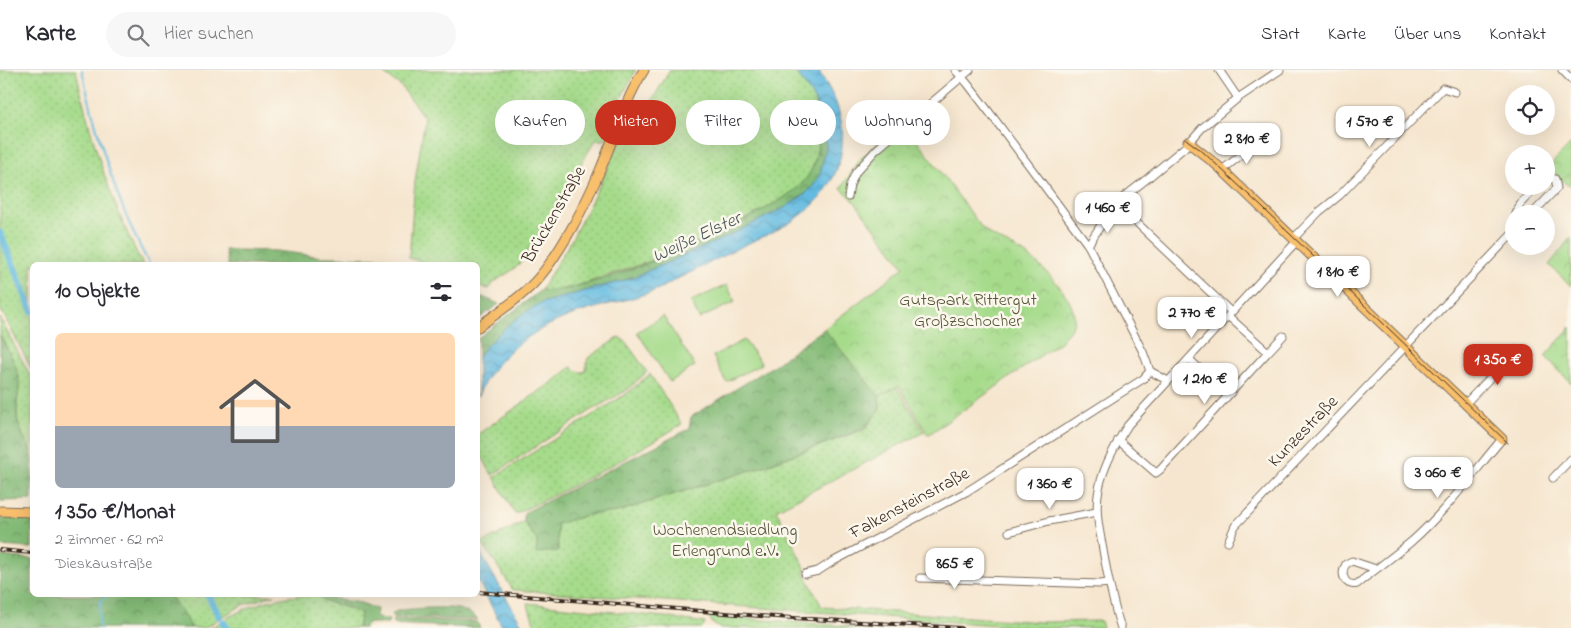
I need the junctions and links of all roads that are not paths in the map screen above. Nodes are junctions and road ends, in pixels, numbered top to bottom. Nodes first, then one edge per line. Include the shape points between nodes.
1 (644, 70) edge
2 (955, 70) edge
3 (970, 70) edge
4 (1219, 70) edge
5 (1280, 70) edge
6 (1562, 70) edge
7 (962, 77) junction
8 (1571, 79) edge
9 (1455, 92) dead end
10 (1238, 98) junction
11 (1188, 142) junction
12 (1258, 142) dead end
13 (1222, 170) junction
14 (1528, 195) edge
15 (1550, 195) edge
16 (848, 197) dead end
17 (1116, 203) junction
18 (1520, 205) edge
19 (1541, 205) edge
20 (1295, 240) junction
21 (1505, 242) edge
22 (1088, 245) junction
23 (1229, 314) junction
24 (480, 326) edge
25 (1283, 336) dead end
26 (1406, 347) junction
27 (1268, 352) junction
28 (1189, 359) junction
29 (1530, 362) dead end
30 (1150, 371) junction
31 (1168, 381) junction
32 (1228, 395) junction
33 (1465, 404) junction
34 (1502, 439) joint
35 (1118, 440) junction
36 (1571, 459) edge
37 (1554, 478) dead end
38 (0, 511) edge
39 (30, 512) edge
40 (1097, 512) junction
41 (1009, 532) dead end
42 (1228, 542) dead end
43 (1376, 569) junction
44 (805, 574) dead end
45 (920, 578) dead end
46 (1109, 583) junction
47 (1121, 628) edge

1 - 24 main road, Brückenstraße via 587,197 552,260 523,294
2 - 7 street
3 - 7 street
4 - 10 street
5 - 10 street
6 - 8 street
7 - 16 street via 876,150 856,172
7 - 22 street
9 - 20 street via 1443,88
10 - 11 street
11 - 13 main road
11 - 17 street
12 - 13 street
13 - 20 main road
14 - 18 street
15 - 19 street
17 - 22 street via 1105,212
17 - 23 street
20 - 23 street
20 - 26 main road
21 - 26 street, Kunzestraße
22 - 30 street
23 - 27 street
23 - 28 street
25 - 27 street
26 - 33 main road
26 - 42 street, Kunzestraße via 1236,526
27 - 32 street
28 - 31 street
28 - 32 street
29 - 33 street via 1517,350
30 - 31 street
30 - 44 street, Falkensteinstraße via 1143,379 966,492 818,571
31 - 35 street
32 - 35 street via 1156,473
33 - 34 main road
34 - 43 street via 1445,508
35 - 40 street via 1102,479
36 - 37 street
38 - 39 main road
40 - 41 street
40 - 46 street
43 - 43 street via 1353,585 1342,573 1346,564 1352,561
45 - 46 street
46 - 47 street

